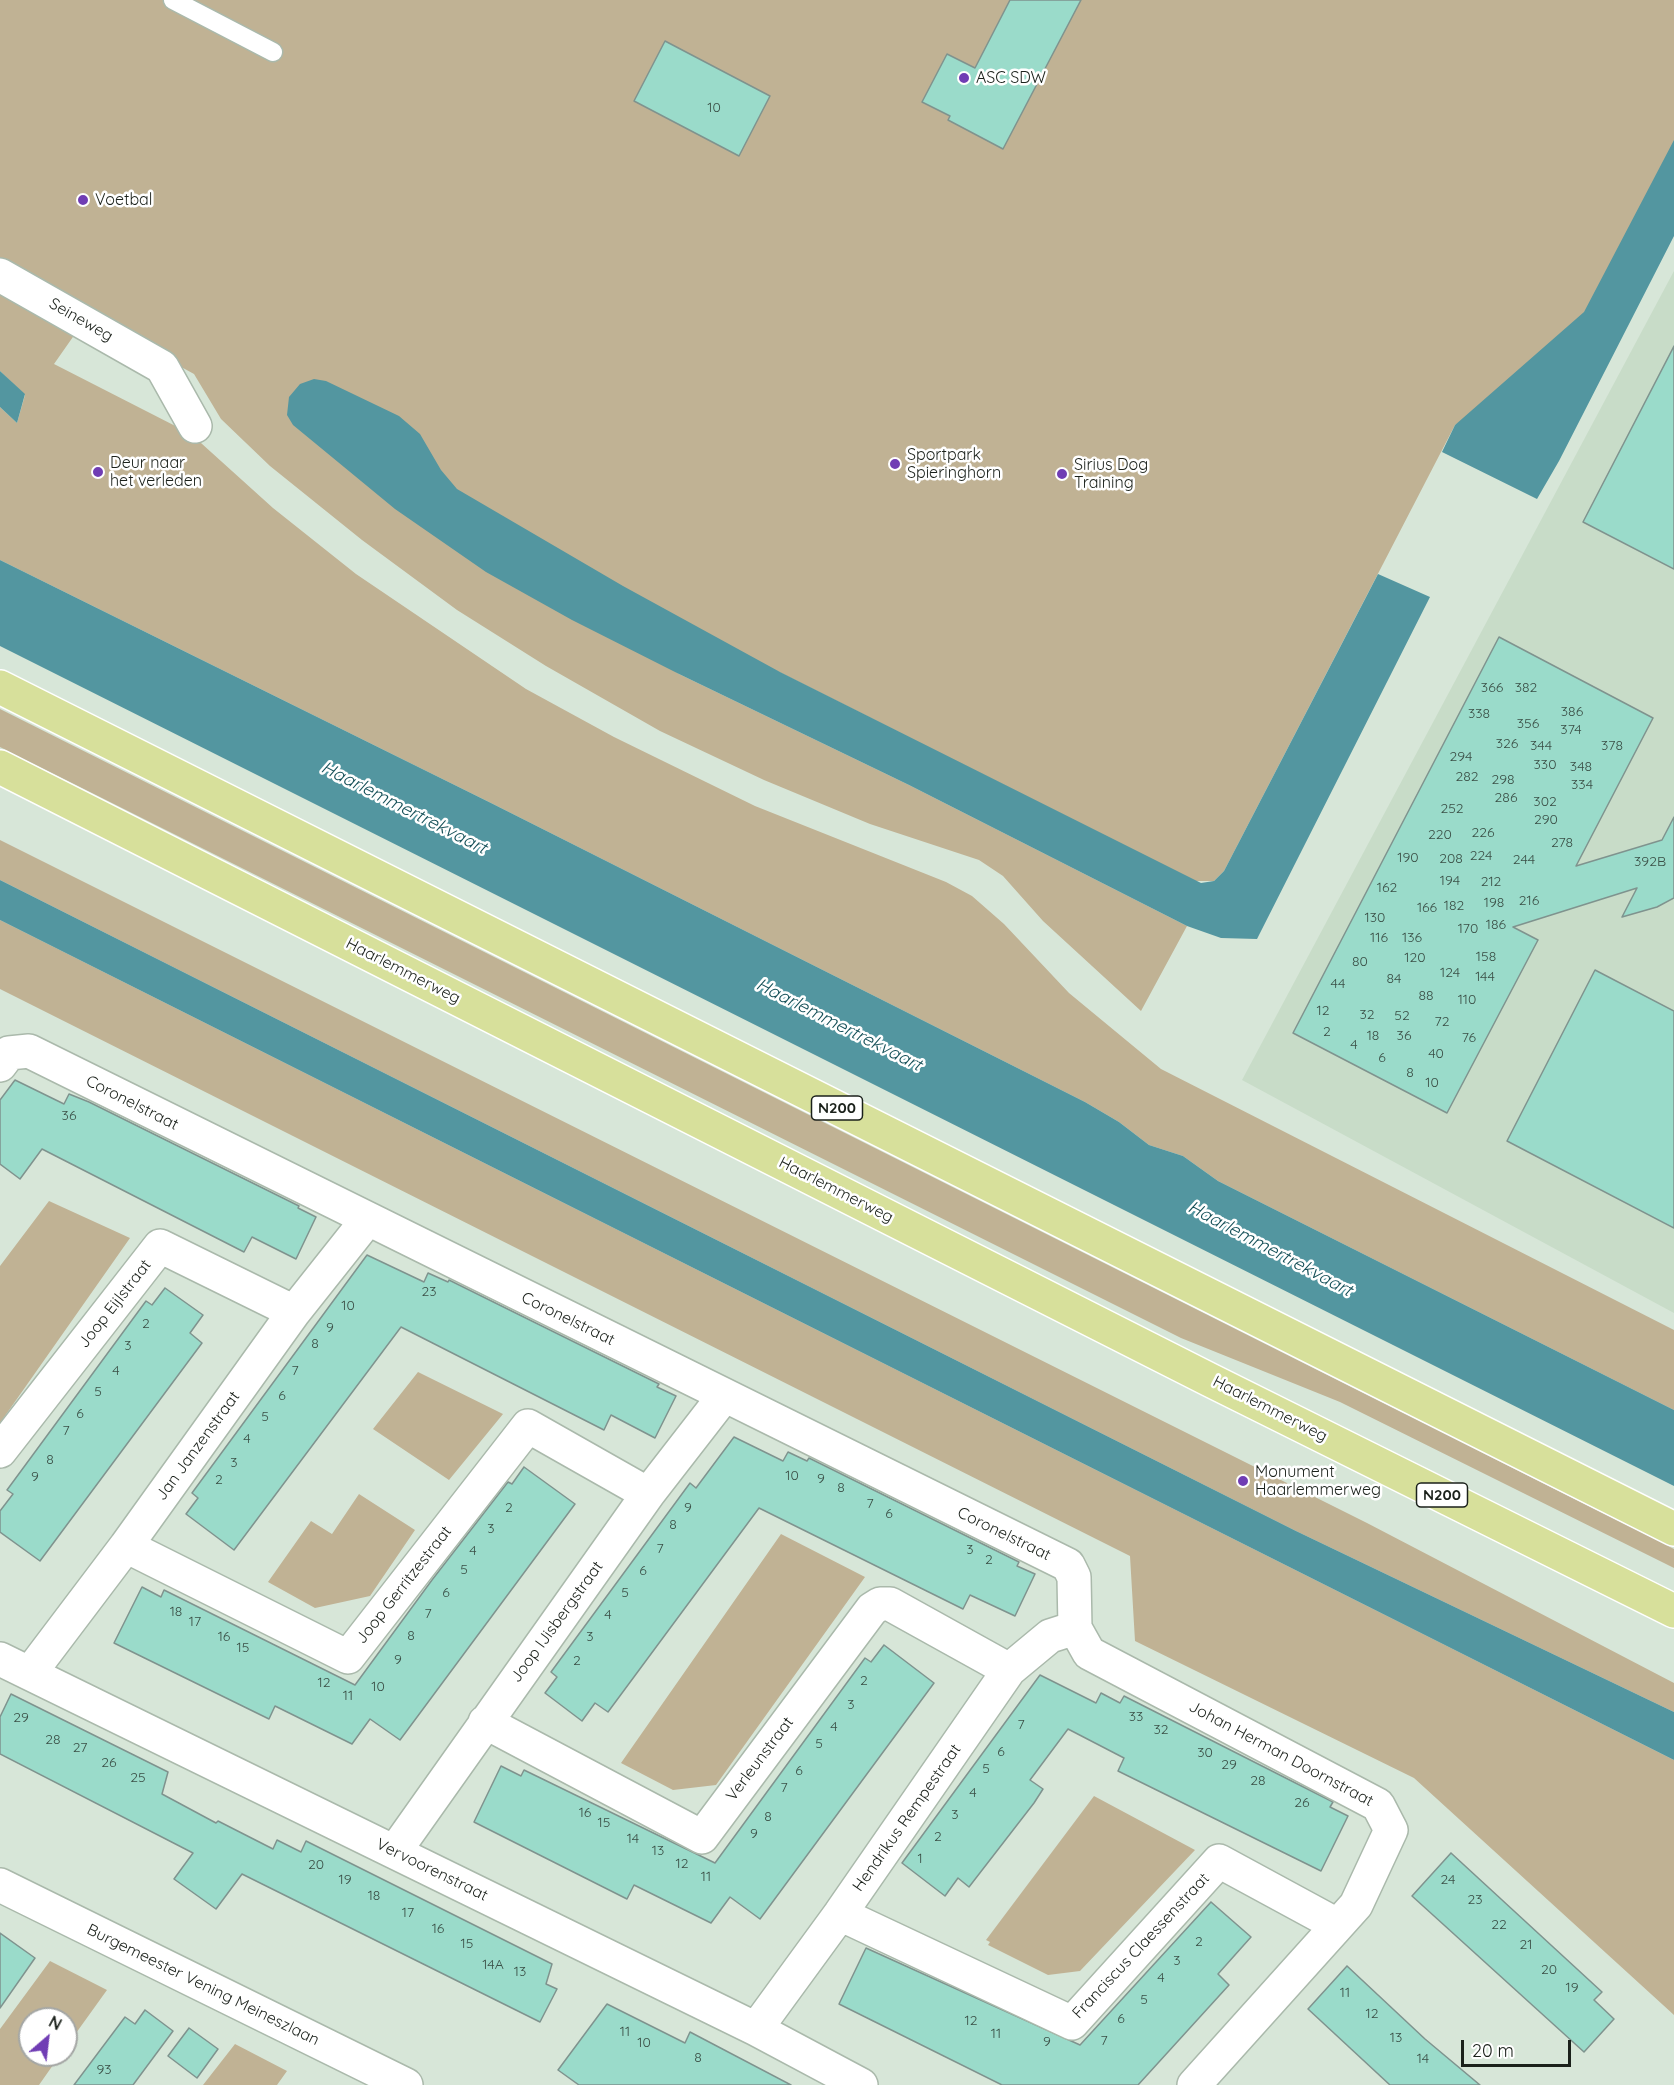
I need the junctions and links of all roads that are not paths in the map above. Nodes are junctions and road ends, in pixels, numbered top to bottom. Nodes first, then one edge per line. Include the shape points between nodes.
1 (173, 0) edge
2 (273, 52) dead end
3 (0, 274) edge
4 (195, 426) dead end
5 (0, 687) edge
6 (0, 767) edge
7 (4, 1059) edge
8 (367, 1220) junction
9 (294, 1312) junction
10 (724, 1396) junction
11 (0, 1451) edge
12 (648, 1494) junction
13 (1674, 1528) edge
14 (126, 1546) junction
15 (1674, 1611) edge
16 (1075, 1628) junction
17 (0, 1659) edge
18 (1009, 1670) junction
19 (30, 1673) junction
20 (485, 1722) junction
21 (395, 1851) junction
22 (0, 1885) edge
23 (840, 1914) junction
24 (1337, 1925) junction
25 (756, 2029) junction
26 (406, 2085) edge
27 (861, 2085) edge
28 (1194, 2085) edge

1 - 2 lane
3 - 4 street, Seineweg via 162,367
5 - 13 main road, N200
6 - 15 main road, Haarlemmerweg / N200
7 - 8 street, Coronelstraat via 29,1051
8 - 9 street, Jan Janzenstraat
8 - 10 street, Coronelstraat
9 - 11 street, Joop Eijlstraat via 160,1246
9 - 14 street, Jan Janzenstraat
10 - 12 street, Joop IJisbergstraat
10 - 16 street, Coronelstraat via 1068,1565 1074,1577
12 - 14 street, Joop Gerritzestraat via 528,1426 348,1658
12 - 20 street, Joop IJisbergstraat
14 - 19 street, Jan Janzenstraat
16 - 18 street, Hendrikus Rempestraat via 1050,1636
16 - 24 street, Johan Herman Doornstraat via 1089,1653 1378,1805 1391,1830 1356,1905
17 - 19 street, Vervoorenstraat
18 - 20 street, Verleunstraat via 890,1604 880,1604 872,1609 702,1837
18 - 23 street, Hendrikus Rempestraat
19 - 21 street, Vervoorenstraat
20 - 21 street, Joop IJisbergstraat
21 - 25 street, Vervoorenstraat
22 - 26 street, Burgemeester Vening Meineszlaan
23 - 24 street, Franciscus Claessenstraat via 1072,2023 1219,1861
23 - 25 street, Hendrikus Rempestraat
24 - 28 street, Johan Herman Doornstraat
25 - 27 street, Vervoorenstraat

